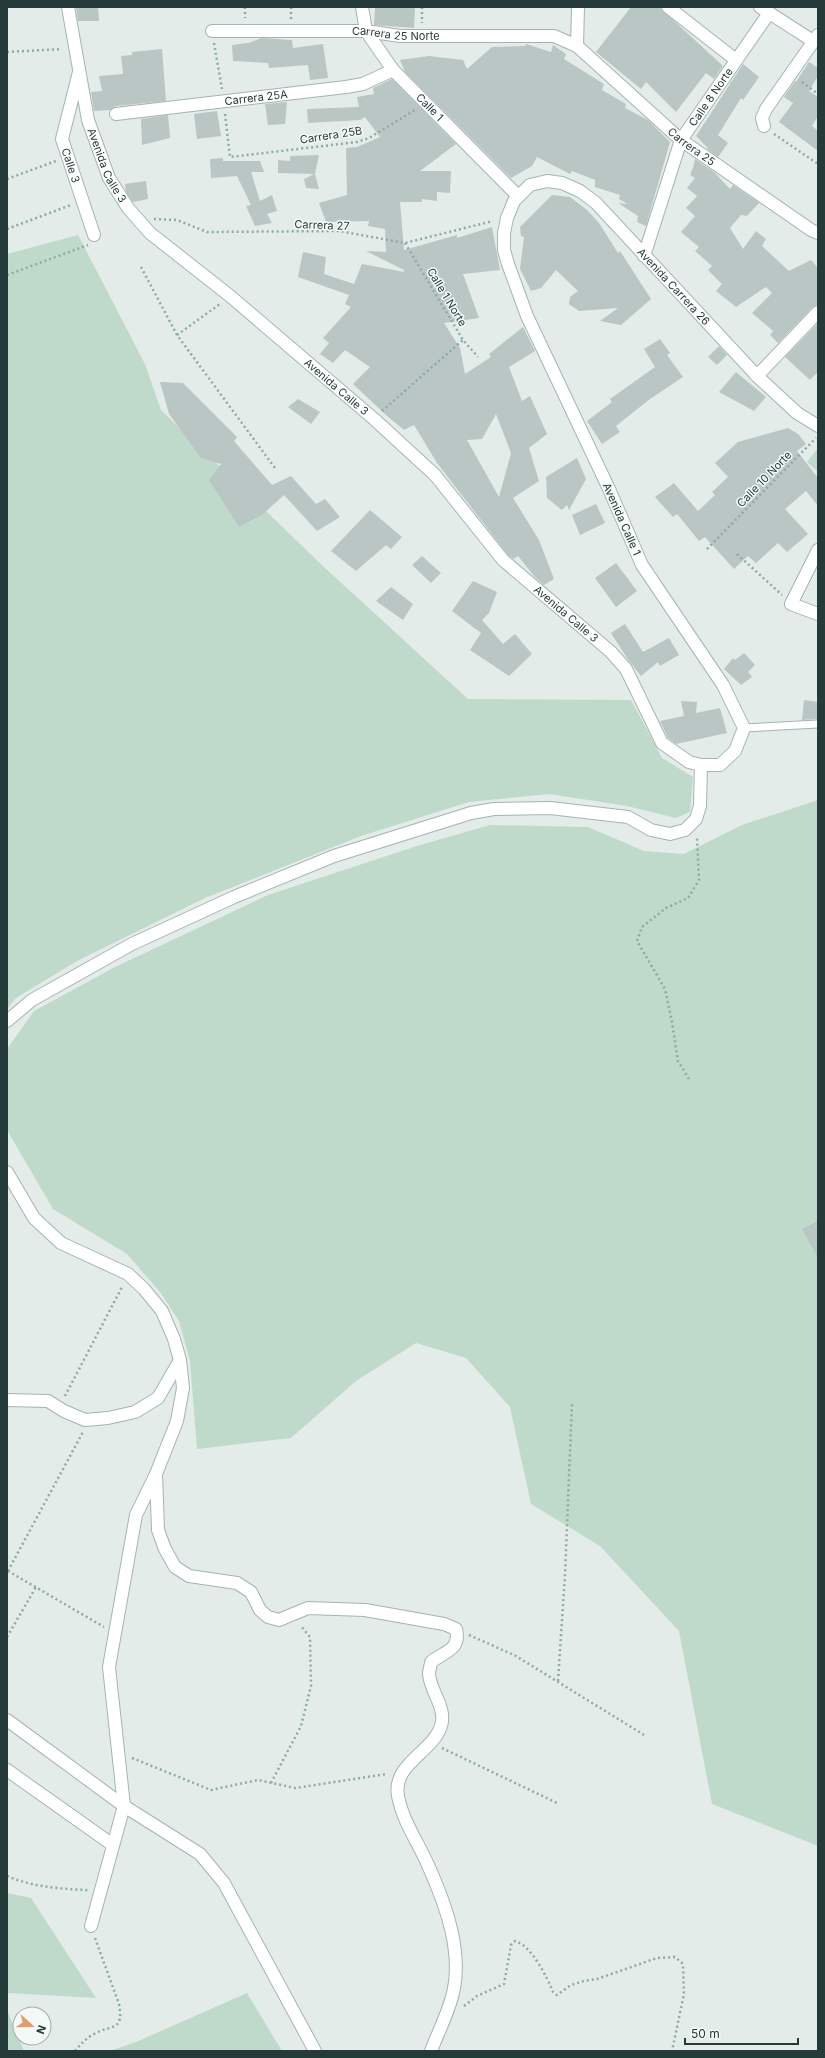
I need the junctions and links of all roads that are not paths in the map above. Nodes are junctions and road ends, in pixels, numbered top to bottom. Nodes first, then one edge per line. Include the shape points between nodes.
1 (68, 7) edge
2 (362, 7) edge
3 (578, 7) edge
4 (668, 7) edge
5 (765, 10) edge
6 (212, 31) dead end
7 (366, 31) junction
8 (816, 38) edge
9 (577, 46) junction
10 (736, 60) junction
11 (393, 70) junction
12 (79, 72) junction
13 (116, 114) dead end
14 (764, 126) road end
15 (681, 140) junction
16 (518, 196) junction
17 (818, 233) edge
18 (94, 235) road end
19 (644, 256) junction
20 (818, 312) edge
21 (757, 376) junction
22 (818, 426) edge
23 (818, 550) edge
24 (818, 614) edge
25 (818, 724) edge
26 (744, 728) junction
27 (701, 765) junction
28 (7, 1021) edge
29 (7, 1172) edge
30 (180, 1360) junction
31 (7, 1400) edge
32 (156, 1474) junction
33 (7, 1720) edge
34 (7, 1770) edge
35 (124, 1806) junction
36 (113, 1845) junction
37 (91, 1926) road end
38 (316, 2051) edge
39 (432, 2051) edge

1 - 12 street, Avenida Calle 3
2 - 7 street, Calle 1
3 - 9 street
4 - 10 street
5 - 8 street
5 - 10 street, Calle 8 Norte
6 - 7 street, Carrera 25 Norte
7 - 9 street, Carrera 25 Norte via 400,36 554,36
7 - 11 street, Calle 1
8 - 14 street via 766,108 762,118
9 - 15 street, Carrera 25
10 - 15 street, Calle 8 Norte
11 - 13 street, Carrera 25A via 363,84 346,87
11 - 16 street, Calle 1
12 - 18 street, Calle 3 via 62,139
12 - 27 street, Avenida Calle 3 via 86,114 94,140 119,196 136,218 164,245 230,296 374,419 435,475 503,560 611,652 626,669 662,743 689,762
15 - 17 street, Carrera 25
15 - 19 street, Calle 8 Norte
16 - 19 street, Avenida Carrera 26 via 530,186 547,181 562,183 580,191 596,203
16 - 26 street, Avenida Calle 1 via 510,206 504,233 504,250 514,285 642,565 723,685
19 - 21 street, Avenida Carrera 26
20 - 21 street
21 - 22 street, Avenida Carrera 26 via 797,414
23 - 24 street via 791,604
25 - 26 lane
26 - 27 street via 735,751 720,765
27 - 28 street via 700,806 696,819 685,830 670,834 650,830 628,817 557,809 494,809 471,813 334,856 234,897 112,955 32,1000
29 - 30 street via 34,1218 61,1243 128,1274 144,1289 162,1311
30 - 31 street via 158,1398 135,1412 85,1420 48,1401
30 - 32 street via 183,1388 177,1421
32 - 35 street via 136,1514 109,1667
32 - 39 street via 158,1530 175,1567 189,1576 237,1583 251,1592 260,1610 268,1617 279,1620 308,1608 365,1610 412,1617 456,1629 458,1638 454,1648 431,1662 429,1674 441,1710 441,1726 431,1743 402,1772 398,1794 407,1825 428,1865 448,1916 456,1968 452,1997
33 - 35 street
34 - 36 street
35 - 36 street
35 - 38 street via 200,1854 224,1883
36 - 37 street

